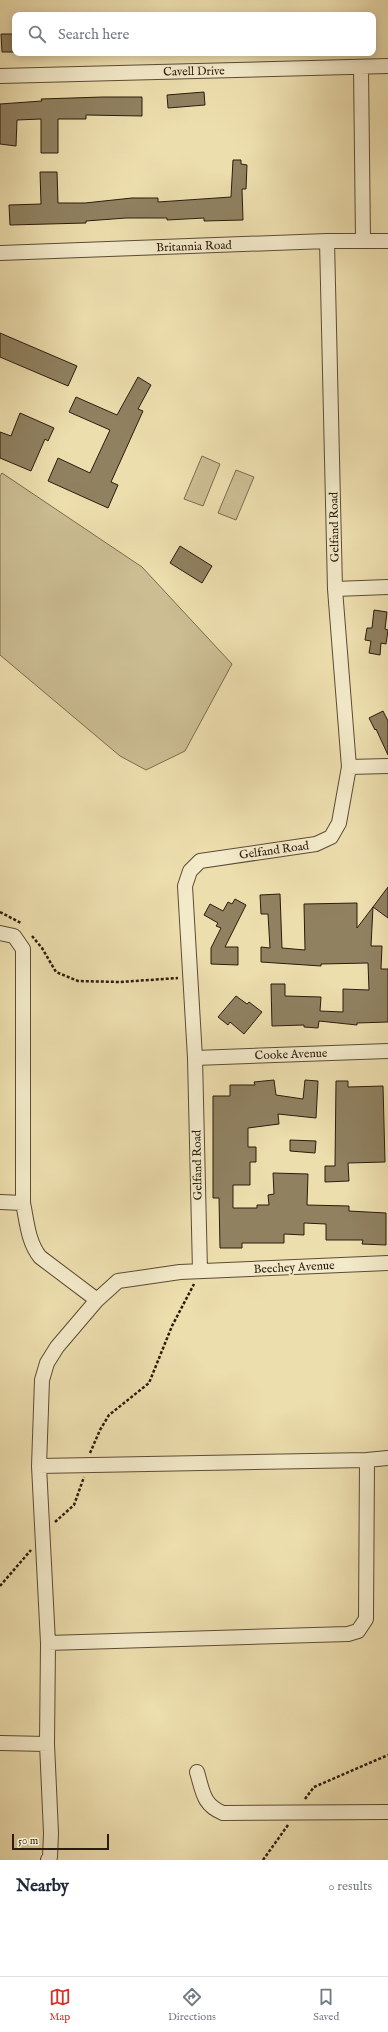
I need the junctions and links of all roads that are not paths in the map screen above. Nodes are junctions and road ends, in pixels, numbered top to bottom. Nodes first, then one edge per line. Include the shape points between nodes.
1 (388, 66) edge
2 (361, 67) junction
3 (0, 76) edge
4 (327, 241) junction
5 (363, 242) junction
6 (388, 242) edge
7 (0, 253) edge
8 (388, 587) edge
9 (335, 589) junction
10 (388, 766) edge
11 (349, 767) junction
12 (0, 933) edge
13 (388, 1051) edge
14 (195, 1058) junction
15 (0, 1202) edge
16 (23, 1203) junction
17 (388, 1263) edge
18 (200, 1271) junction
19 (97, 1300) junction
20 (388, 1458) edge
21 (367, 1460) junction
22 (40, 1466) junction
23 (48, 1643) junction
24 (0, 1743) edge
25 (47, 1744) junction
26 (197, 1772) dead end
27 (388, 1812) edge
28 (48, 1860) edge

1 - 2 street, Cavell Drive
2 - 3 street, Cavell Drive
2 - 5 street
4 - 5 street, Britannia Road
4 - 7 street, Britannia Road
4 - 9 street, Gelfand Road
5 - 6 street, Britannia Road
8 - 9 street
9 - 11 street, Gelfand Road
10 - 11 street
11 - 14 street, Gelfand Road via 339,823 330,836 316,844 200,861 190,871 185,886
12 - 16 street via 14,936 23,949
13 - 14 street, Cooke Avenue
14 - 18 street, Gelfand Road
15 - 16 street
16 - 19 street via 31,1242 40,1257
17 - 18 street, Beechey Avenue
18 - 19 street, Beechey Avenue via 118,1281
19 - 22 street, Beechey Avenue via 57,1347 47,1363 42,1380
20 - 21 street
21 - 22 street
21 - 23 street via 366,1619 358,1630 348,1634
22 - 23 street, Beechey Avenue
23 - 25 street, Beechey Avenue
24 - 25 street
25 - 28 street, Beechey Avenue via 51,1833
26 - 27 street via 206,1802 223,1813

